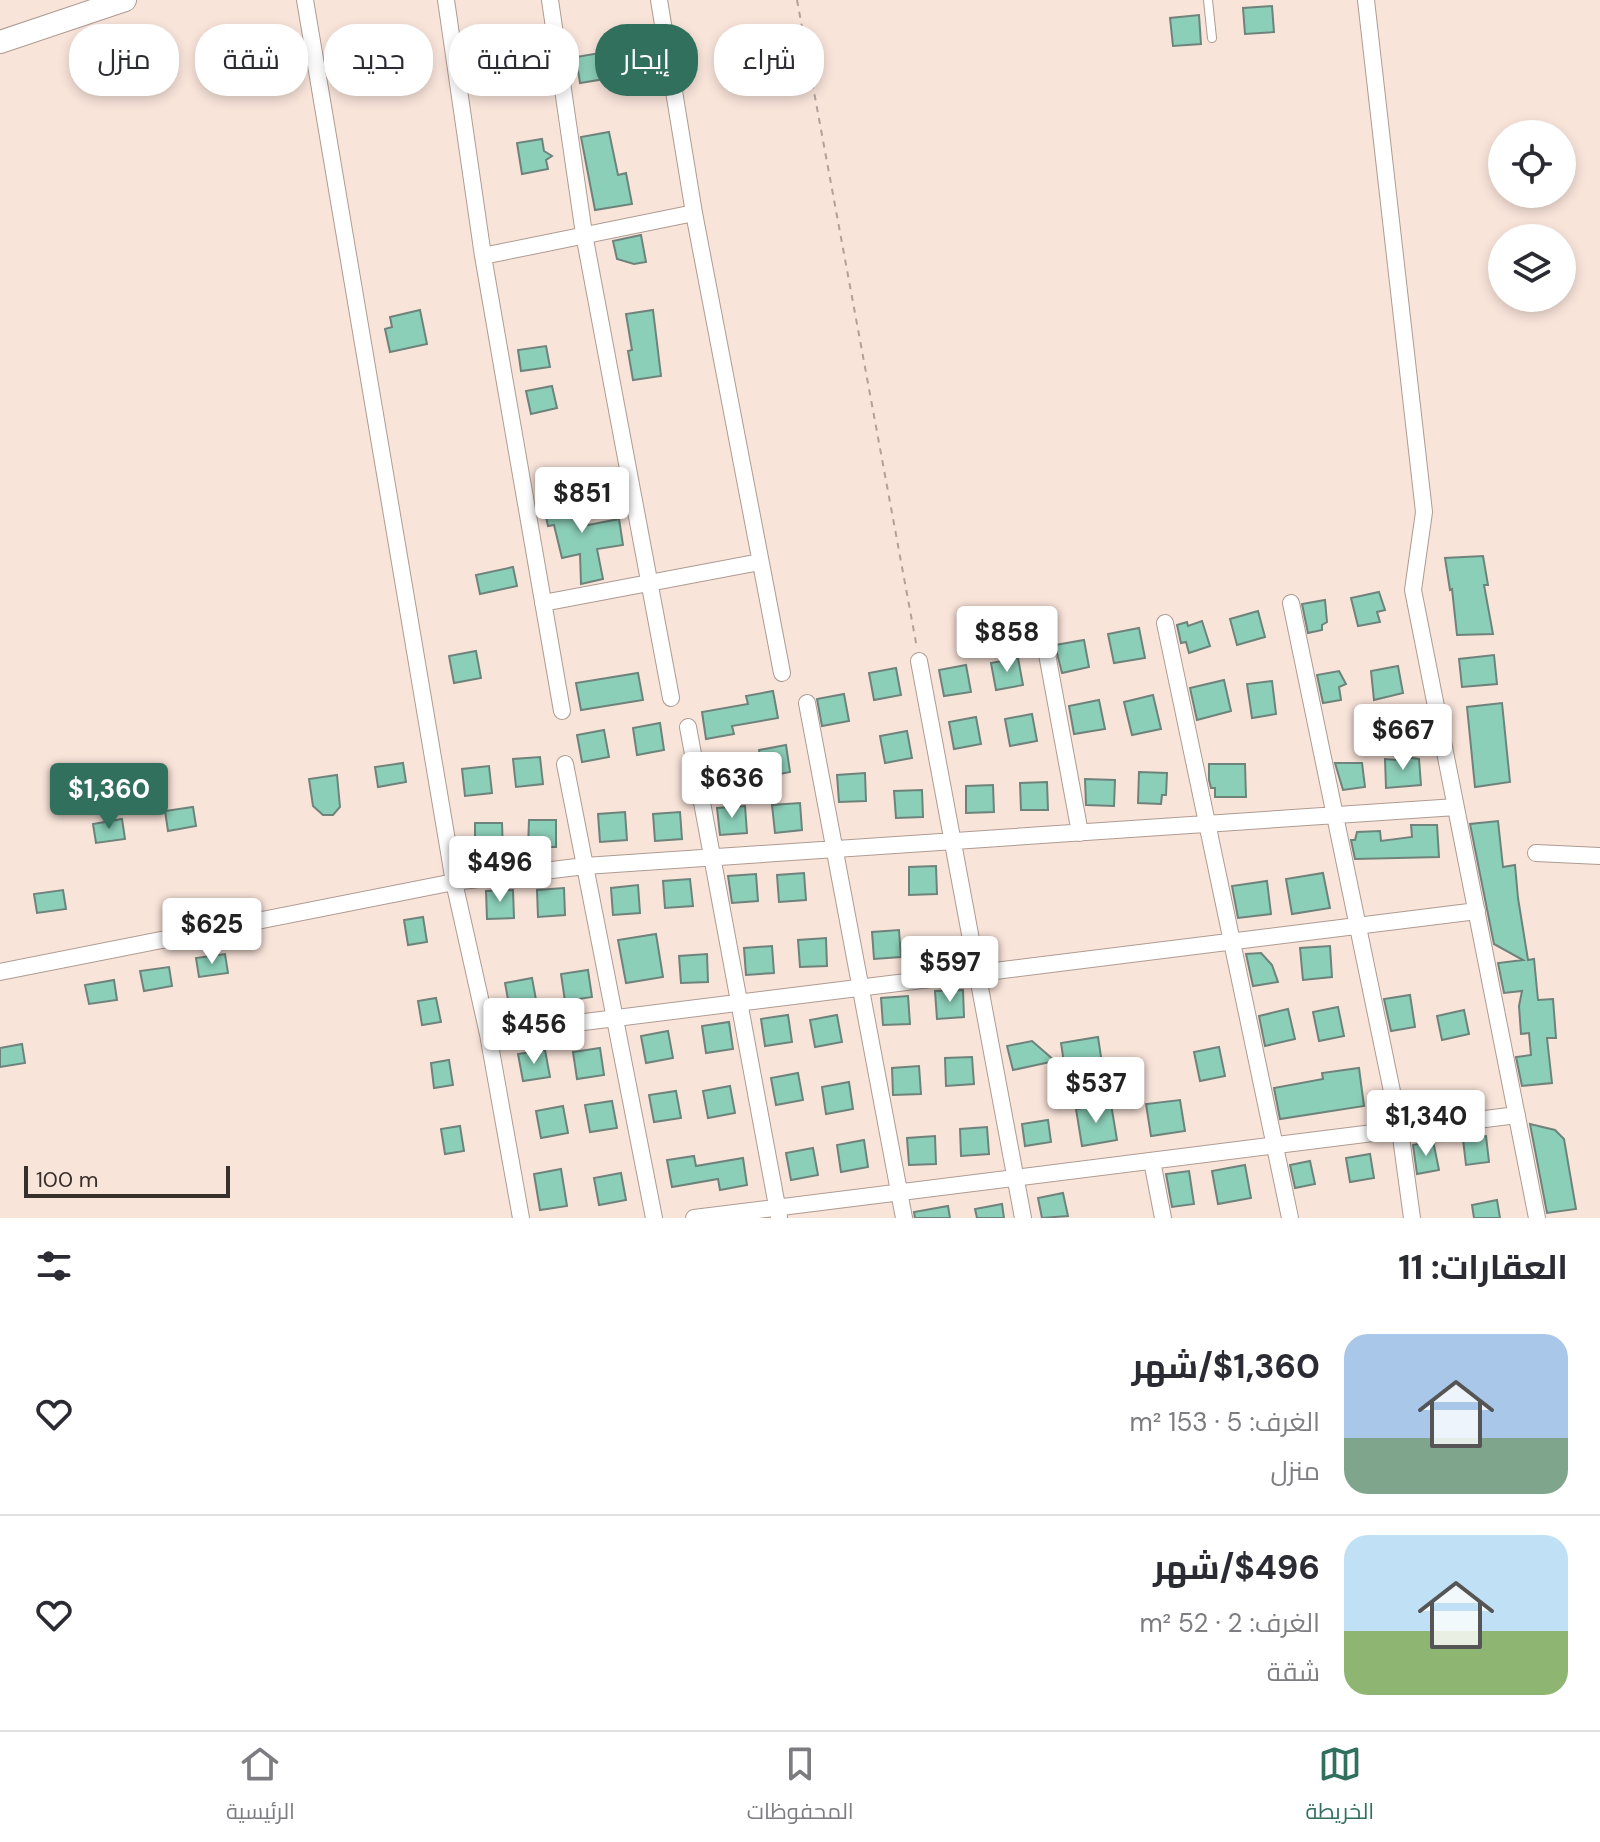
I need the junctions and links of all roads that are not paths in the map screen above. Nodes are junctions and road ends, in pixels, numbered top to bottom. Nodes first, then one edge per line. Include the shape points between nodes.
1 (125, 0) edge
2 (305, 0) edge
3 (446, 0) edge
4 (550, 0) edge
5 (659, 0) edge
6 (1208, 0) edge
7 (1366, 0) edge
8 (1212, 38) dead end
9 (0, 42) edge
10 (694, 213) junction
11 (584, 234) junction
12 (483, 256) junction
13 (760, 562) junction
14 (648, 583) junction
15 (543, 603) junction
16 (1291, 603) dead end
17 (1165, 623) dead end
18 (1047, 654) dead end
19 (919, 661) road end
20 (782, 673) dead end
21 (671, 698) dead end
22 (807, 703) dead end
23 (562, 711) dead end
24 (688, 727) dead end
25 (565, 764) dead end
26 (1456, 807) junction
27 (1335, 816) junction
28 (1208, 824) junction
29 (1080, 833) junction
30 (953, 841) junction
31 (835, 849) junction
32 (1536, 853) dead end
33 (1600, 856) edge
34 (713, 857) junction
35 (585, 866) junction
36 (454, 882) junction
37 (1477, 911) junction
38 (1358, 926) junction
39 (1233, 941) junction
40 (0, 972) edge
41 (977, 973) junction
42 (860, 988) junction
43 (739, 1003) junction
44 (615, 1018) junction
45 (488, 1034) junction
46 (1517, 1115) junction
47 (1400, 1130) junction
48 (1276, 1146) junction
49 (1152, 1161) junction
50 (1015, 1178) junction
51 (899, 1193) junction
52 (779, 1213) edge
53 (521, 1218) edge
54 (654, 1218) edge
55 (694, 1218) edge
56 (904, 1218) edge
57 (1023, 1218) edge
58 (1163, 1218) edge
59 (1290, 1218) edge
60 (1412, 1218) edge
61 (1537, 1218) edge

1 - 9 street
2 - 36 street
3 - 12 street
4 - 11 street
5 - 10 street
6 - 8 lane
7 - 26 street via 1424,512 1413,590
10 - 11 street
10 - 13 street
11 - 12 street
11 - 14 street
12 - 15 street
13 - 14 street
13 - 20 street
14 - 15 street
14 - 21 street
15 - 23 street
16 - 27 street
17 - 28 street
18 - 29 street
19 - 30 street
22 - 31 street
24 - 34 street
25 - 35 street
26 - 27 street
26 - 37 street
27 - 28 street
27 - 38 street
28 - 29 street
28 - 39 street
29 - 30 street
30 - 31 street
30 - 41 street
31 - 34 street
31 - 42 street
32 - 33 street
34 - 35 street
34 - 43 street
35 - 36 street
35 - 44 street
36 - 40 street
36 - 45 street
37 - 38 street
37 - 46 street
38 - 39 street
38 - 47 street
39 - 41 street
39 - 48 street
41 - 42 street
41 - 50 street
42 - 43 street
42 - 51 street
43 - 44 street
43 - 52 street
44 - 45 street
44 - 54 street
45 - 53 street
46 - 47 street
46 - 61 street
47 - 48 street
47 - 60 street
48 - 49 street
48 - 59 street
49 - 50 street
49 - 58 street
50 - 51 street
50 - 57 street
51 - 52 street
51 - 56 street
52 - 55 street

